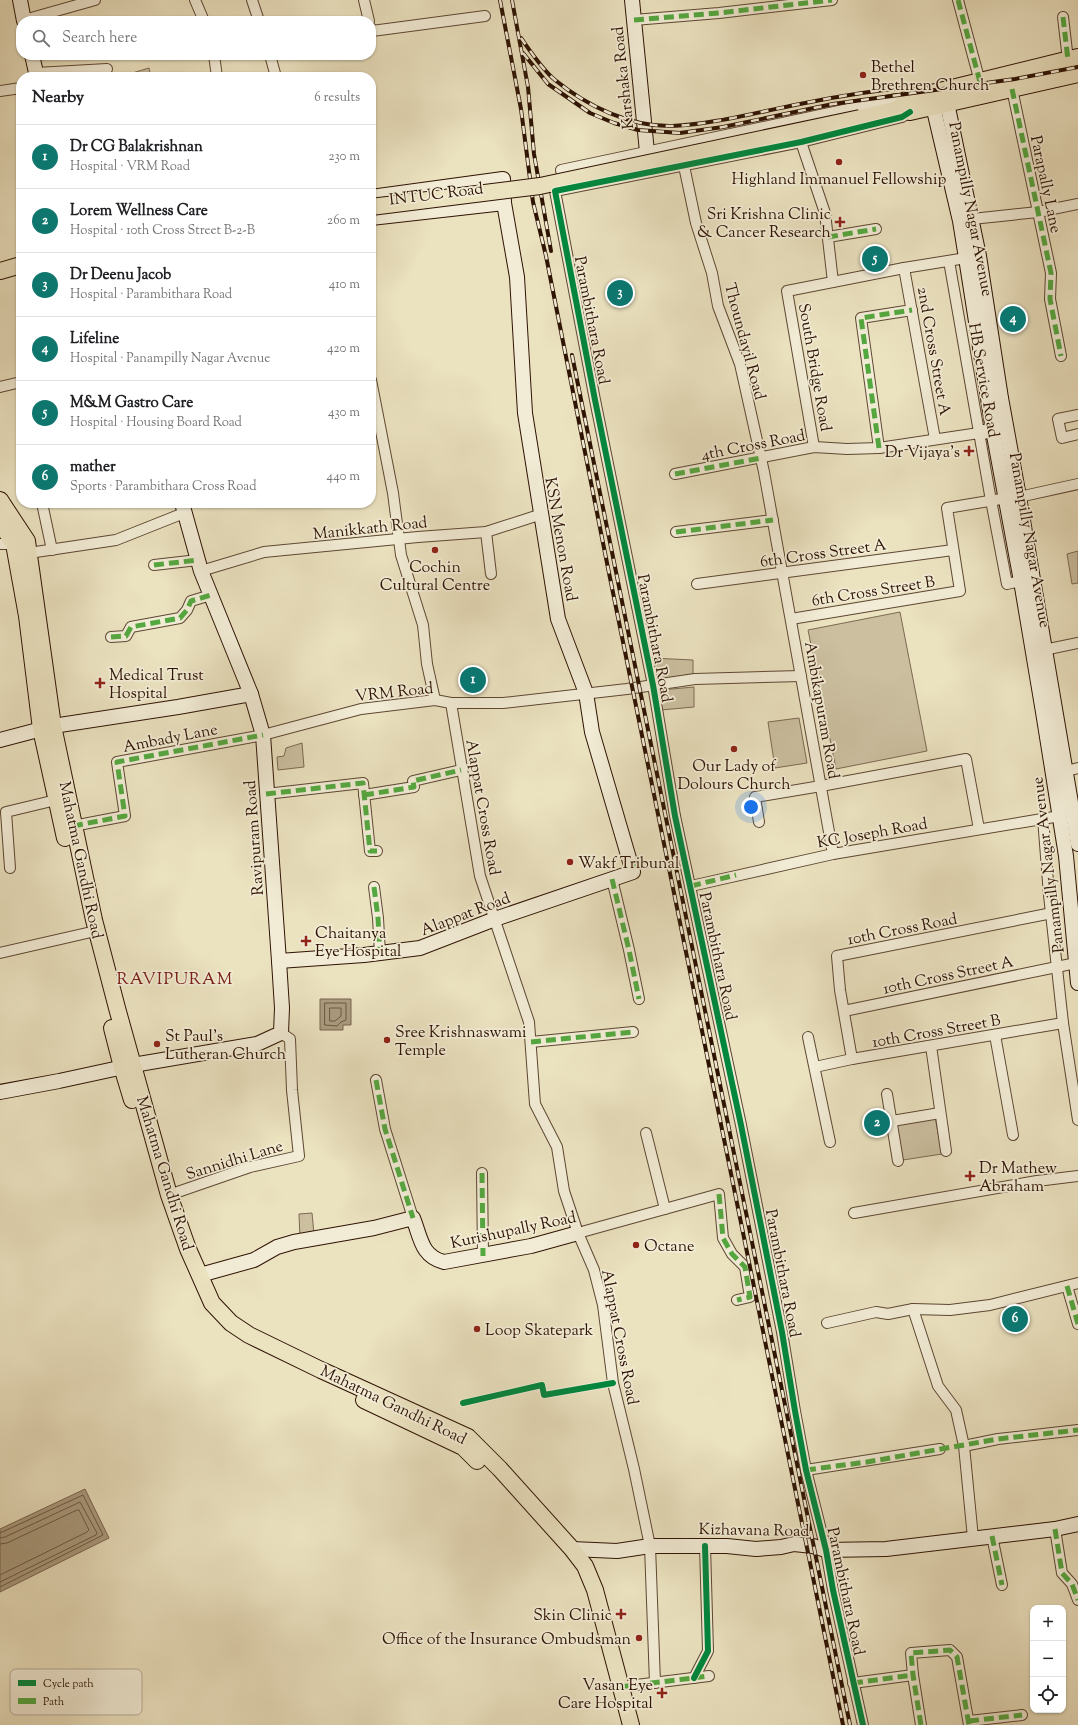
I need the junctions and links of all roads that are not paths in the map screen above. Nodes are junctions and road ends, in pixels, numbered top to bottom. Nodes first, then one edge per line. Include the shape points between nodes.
1 (20, 0) edge
2 (95, 0) edge
3 (195, 0) edge
4 (252, 0) edge
5 (364, 0) edge
6 (632, 0) edge
7 (832, 0) edge
8 (958, 0) edge
9 (23, 16) edge
10 (38, 16) edge
11 (202, 16) edge
12 (257, 16) edge
13 (368, 16) edge
14 (486, 16) dead end
15 (1063, 17) dead end
16 (634, 20) junction
17 (376, 30) edge
18 (33, 60) edge
19 (215, 60) edge
20 (271, 60) edge
21 (1068, 60) edge
22 (107, 69) dead end
23 (35, 72) edge
24 (72, 72) edge
25 (216, 72) edge
26 (275, 72) edge
27 (1071, 76) edge
28 (980, 82) junction
29 (16, 89) edge
30 (1012, 89) junction
31 (0, 91) edge
32 (943, 100) junction
33 (905, 106) junction
34 (801, 142) junction
35 (647, 152) junction
36 (684, 166) junction
37 (566, 188) junction
38 (376, 196) edge
39 (504, 203) junction
40 (1078, 204) edge
41 (376, 206) edge
42 (1038, 212) junction
43 (376, 217) edge
44 (966, 220) junction
45 (876, 229) dead end
46 (828, 237) junction
47 (16, 257) edge
48 (973, 257) junction
49 (0, 261) edge
50 (949, 261) junction
51 (16, 266) edge
52 (904, 268) junction
53 (0, 271) edge
54 (833, 282) junction
55 (912, 310) junction
56 (1061, 356) dead end
57 (16, 385) edge
58 (0, 387) edge
59 (376, 406) edge
60 (1078, 415) edge
61 (1000, 429) junction
62 (979, 433) junction
63 (1078, 434) edge
64 (935, 439) junction
65 (814, 447) junction
66 (878, 448) junction
67 (761, 458) junction
68 (675, 474) dead end
69 (1078, 484) edge
70 (1013, 497) junction
71 (0, 500) edge
72 (991, 501) junction
73 (43, 508) edge
74 (183, 508) edge
75 (542, 514) junction
76 (773, 520) junction
77 (0, 522) edge
78 (486, 532) junction
79 (676, 532) dead end
80 (398, 539) junction
81 (7, 544) edge
82 (52, 550) junction
83 (953, 550) junction
84 (29, 553) junction
85 (154, 565) dead end
86 (199, 565) junction
87 (782, 572) junction
88 (491, 574) dead end
89 (1021, 581) junction
90 (696, 584) dead end
91 (211, 595) junction
92 (791, 619) junction
93 (111, 637) dead end
94 (1078, 643) edge
95 (1040, 651) junction
96 (801, 676) junction
97 (653, 685) junction
98 (586, 693) junction
99 (251, 694) junction
100 (435, 700) junction
101 (451, 703) junction
102 (47, 728) junction
103 (263, 735) junction
104 (0, 740) edge
105 (461, 770) junction
106 (1066, 771) edge
107 (821, 786) junction
108 (266, 794) junction
109 (364, 795) junction
110 (56, 800) junction
111 (1066, 815) junction
112 (1043, 818) junction
113 (759, 822) dead end
114 (73, 826) junction
115 (979, 828) junction
116 (1078, 844) edge
117 (374, 851) dead end
118 (833, 854) junction
119 (10, 868) dead end
120 (633, 872) joint
121 (612, 879) junction
122 (691, 886) junction
123 (374, 887) dead end
124 (1052, 913) junction
125 (495, 919) junction
126 (87, 933) junction
127 (0, 953) edge
128 (380, 953) junction
129 (279, 961) junction
130 (1077, 963) edge
131 (1058, 966) junction
132 (1078, 983) edge
133 (639, 999) dead end
134 (844, 1011) junction
135 (1063, 1023) junction
136 (633, 1032) dead end
137 (281, 1033) junction
138 (995, 1036) junction
139 (808, 1037) dead end
140 (531, 1042) junction
141 (931, 1046) junction
142 (852, 1060) junction
143 (128, 1066) junction
144 (815, 1067) junction
145 (376, 1080) dead end
146 (0, 1092) edge
147 (887, 1094) dead end
148 (940, 1113) junction
149 (1078, 1120) edge
150 (892, 1121) junction
151 (646, 1133) dead end
152 (1013, 1135) dead end
153 (830, 1142) dead end
154 (946, 1151) dead end
155 (898, 1161) dead end
156 (482, 1173) dead end
157 (1078, 1176) edge
158 (169, 1195) junction
159 (665, 1209) junction
160 (854, 1213) dead end
161 (413, 1218) junction
162 (578, 1233) junction
163 (483, 1256) junction
164 (200, 1275) junction
165 (1078, 1283) edge
166 (1067, 1286) junction
167 (737, 1300) dead end
168 (913, 1309) junction
169 (827, 1323) dead end
170 (1078, 1324) edge
171 (228, 1327) junction
172 (1078, 1430) edge
173 (964, 1446) junction
174 (940, 1449) dead end
175 (806, 1470) junction
176 (1078, 1524) edge
177 (1055, 1529) junction
178 (992, 1536) junction
179 (973, 1538) junction
180 (650, 1546) junction
181 (705, 1546) junction
182 (826, 1550) junction
183 (568, 1552) junction
184 (1002, 1585) dead end
185 (1078, 1600) edge
186 (913, 1675) junction
187 (709, 1676) dead end
188 (694, 1678) junction
189 (655, 1683) junction
190 (853, 1683) junction
191 (620, 1687) junction
192 (1022, 1715) dead end
193 (969, 1723) edge
194 (622, 1725) edge
195 (631, 1725) edge
196 (862, 1725) edge
197 (921, 1725) edge

1 - 9 street
2 - 10 street
3 - 11 street
4 - 12 street
5 - 13 street
6 - 16 street, Karshaka Road
7 - 16 street
8 - 28 street
14 - 17 street
15 - 21 street
16 - 35 street, Karshaka Road
18 - 23 street
19 - 25 street
20 - 26 street
21 - 27 main road
21 - 28 main road
22 - 24 street
27 - 30 main road
28 - 32 main road
29 - 31 street
30 - 32 main road
30 - 42 street, Parapally Lane
32 - 33 main road
32 - 33 main road
32 - 44 street, Panampilly Nagar Avenue
33 - 34 street via 902,117
33 - 35 street via 895,99
33 - 41 main road, bridge via 860,118 540,186
34 - 36 street
34 - 46 street via 825,213
35 - 37 street via 561,170
36 - 37 street
36 - 67 street, Thoundayil Road via 718,306 740,364
37 - 97 street, Parambithara Road via 555,191
38 - 39 street, KSN Menon Road via 503,179
39 - 43 street, INTUC Road
39 - 75 street, KSN Menon Road via 517,277 524,413
40 - 42 street
42 - 44 street
42 - 56 street, Parapally Lane via 1051,273 1050,299
44 - 48 street, Panampilly Nagar Avenue
45 - 46 street
46 - 54 street
47 - 49 main road
48 - 50 street
48 - 61 street, Panampilly Nagar Avenue via 1001,398
50 - 52 street
50 - 62 street, HB Service Road
51 - 53 main road
52 - 54 street
52 - 55 street, 2nd Cross Street A
54 - 65 street, South Bridge Road via 788,291
55 - 64 street, 2nd Cross Street A
55 - 66 street via 862,318
57 - 58 street
59 - 80 street via 393,493
60 - 63 street via 1058,419 1062,438
61 - 62 street
61 - 70 street, Panampilly Nagar Avenue
62 - 64 street, 4th Cross Road
62 - 72 street, HB Service Road
64 - 66 street, 4th Cross Road
65 - 66 street, 4th Cross Road
65 - 67 street, 4th Cross Road
67 - 68 street, 4th Cross Road
67 - 76 street, Thoundayil Road
69 - 70 street
70 - 72 street
70 - 89 street, Panampilly Nagar Avenue
70 - 95 street, Panampilly Nagar Avenue
71 - 84 main road, Mahatma Gandhi Road via 27,541
72 - 83 street via 947,508
72 - 89 street, HB Service Road via 1007,584
73 - 82 street
74 - 82 street via 116,540
74 - 86 street, Ravipuram Road
75 - 78 street, Manikkath Road
75 - 98 street, KSN Menon Road via 558,619
76 - 79 street
76 - 87 street, Thoundayil Road
77 - 81 main road, Mahatma Gandhi Road
78 - 80 street, Manikkath Road
78 - 88 street
80 - 86 street, Manikkath Road via 264,552
80 - 100 street via 423,624 427,664
81 - 102 main road, Mahatma Gandhi Road via 27,616
82 - 84 street
83 - 87 street, 6th Cross Street A
83 - 92 street, 6th Cross Street B via 960,591
84 - 102 main road, Mahatma Gandhi Road
85 - 86 street, Manikkath Road
86 - 91 street, Ravipuram Road
87 - 90 street, 6th Cross Street A
87 - 92 street, Ambikapuram Road
89 - 95 street, Panampilly Nagar Avenue
91 - 93 street via 191,601 180,618 131,627 126,636
91 - 99 street, Ravipuram Road
92 - 96 street, Ambikapuram Road
94 - 95 street
95 - 106 street, Panampilly Nagar Avenue
96 - 97 street, VRM Road via 695,679
96 - 107 street, Ambikapuram Road
97 - 98 street, VRM Road
97 - 122 street, Parambithara Road via 675,816
98 - 101 street, VRM Road via 503,703
98 - 120 street, KSN Menon Road via 592,732
99 - 102 street
99 - 103 street, Ravipuram Road
100 - 101 street, VRM Road
100 - 103 street, VRM Road via 361,709
101 - 105 street, Alappat Cross Road
102 - 104 street
102 - 110 main road, Mahatma Gandhi Road
102 - 114 main road, Mahatma Gandhi Road
103 - 108 street, Ravipuram Road
103 - 114 street, Ambady Lane via 117,762 125,816
105 - 109 street via 413,781 414,787
105 - 125 street, Alappat Cross Road via 480,876
106 - 111 street, Panampilly Nagar Avenue
107 - 113 street via 755,797
107 - 115 street via 966,759
107 - 118 street, Ambikapuram Road
108 - 109 street via 363,782
108 - 129 street, Ravipuram Road
109 - 117 street
110 - 119 street via 6,812
110 - 126 main road, Mahatma Gandhi Road
111 - 112 street, KC Joseph Road
111 - 116 street, Panampilly Nagar Avenue
111 - 130 street, Panampilly Nagar Avenue via 1066,856
112 - 115 street, KC Joseph Road
112 - 124 street
114 - 143 main road, Mahatma Gandhi Road
115 - 118 street, KC Joseph Road
118 - 122 street, KC Joseph Road
120 - 121 street, Alappat Road
121 - 125 street, Alappat Road
121 - 133 street
122 - 175 street, Parambithara Road via 781,1324
123 - 128 street
124 - 131 street
124 - 134 street, 10th Cross Road via 836,956
125 - 128 street, Alappat Road via 420,948
125 - 140 street, Alappat Cross Road via 529,1022
126 - 127 street
126 - 143 main road, Mahatma Gandhi Road
128 - 129 street, Alappat Road
129 - 137 street, Ravipuram Road
130 - 131 street
130 - 132 street, Panampilly Nagar Avenue
131 - 134 street, 10th Cross Street A
131 - 135 street
134 - 142 street, 10th Cross Road
135 - 138 street, 10th Cross Street B
135 - 149 street
136 - 140 street
137 - 143 street via 257,1044
137 - 158 street, Sannidhi Lane via 290,1039 299,1156 250,1167
138 - 141 street, 10th Cross Street B
138 - 152 street
139 - 144 street
140 - 162 street, Alappat Cross Road via 535,1104 557,1147 564,1191
141 - 142 street, 10th Cross Street B
141 - 148 street
142 - 144 street, 10th Cross Street B
143 - 146 street
143 - 158 main road, Mahatma Gandhi Road
143 - 171 main road, Mahatma Gandhi Road via 154,1177 187,1272 204,1307
144 - 153 street
145 - 161 street via 385,1129
147 - 150 street
148 - 150 street
148 - 154 street
150 - 155 street
151 - 159 street
156 - 163 street
157 - 160 street
158 - 164 main road, Mahatma Gandhi Road
159 - 162 street, Kurishupally Road
159 - 167 street, Kurishupally Road via 719,1194 723,1238 732,1254 745,1267 750,1297
161 - 163 street, Kurishupally Road via 426,1253 434,1259 444,1262
161 - 164 street via 374,1228 294,1242 277,1247 254,1260
162 - 163 street, Kurishupally Road
162 - 180 street, Alappat Cross Road via 594,1270 601,1298 613,1383
164 - 171 main road, Mahatma Gandhi Road via 212,1303
165 - 166 street
166 - 168 street via 990,1305 950,1310
166 - 170 street
168 - 169 street via 888,1314 876,1312
168 - 173 street via 938,1386 956,1410
171 - 183 main road, Mahatma Gandhi Road via 272,1356 463,1447
172 - 173 street via 998,1439
173 - 179 street
174 - 175 street
175 - 182 street, Parambithara Road
176 - 177 street, Kizhavana Road
177 - 178 street, Kizhavana Road
177 - 185 street via 1062,1573 1072,1584
178 - 179 street, Kizhavana Road
178 - 184 street
179 - 182 street, Kizhavana Road via 886,1549
180 - 181 street, Kizhavana Road
180 - 183 street, Kizhavana Road via 618,1551
180 - 189 street, Alappat Cross Road
181 - 182 street, Kizhavana Road via 756,1549 794,1544
181 - 188 street via 708,1651
182 - 190 street, Parambithara Road
183 - 191 main road, Mahatma Gandhi Road via 585,1566
183 - 194 main road, Mahatma Gandhi Road via 586,1593
186 - 190 street
186 - 193 street via 911,1653 950,1650 957,1657
186 - 197 street
187 - 188 street
188 - 189 street
189 - 191 street
190 - 196 street, Parambithara Road
191 - 195 main road, Mahatma Gandhi Road
192 - 193 street

